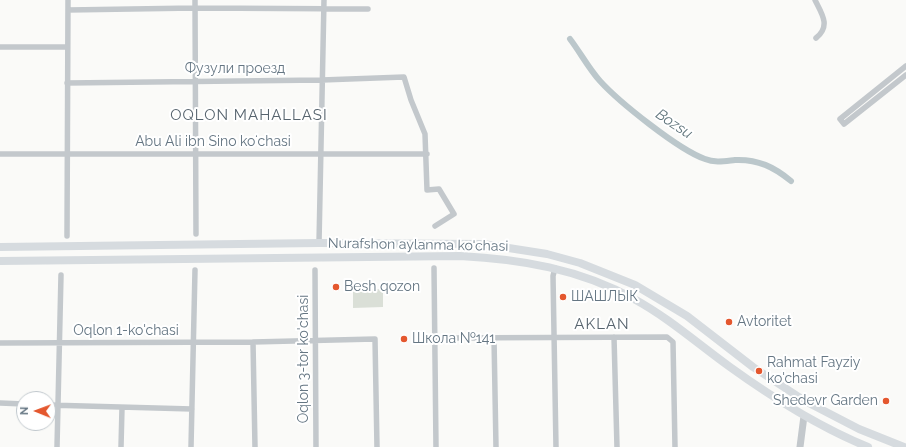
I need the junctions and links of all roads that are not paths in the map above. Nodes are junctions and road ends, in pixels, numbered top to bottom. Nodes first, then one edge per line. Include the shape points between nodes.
1 (68, 0) edge
2 (195, 0) edge
3 (324, 0) edge
4 (815, 0) edge
5 (195, 8) junction
6 (324, 8) junction
7 (368, 9) dead end
8 (68, 10) junction
9 (816, 38) dead end
10 (0, 47) edge
11 (67, 47) junction
12 (906, 66) edge
13 (906, 75) edge
14 (322, 80) junction
15 (196, 81) junction
16 (67, 83) junction
17 (0, 154) edge
18 (66, 154) junction
19 (196, 154) junction
20 (321, 154) junction
21 (427, 154) junction
22 (435, 226) dead end
23 (196, 234) dead end
24 (68, 236) dead end
25 (319, 243) junction
26 (0, 247) edge
27 (0, 262) edge
28 (434, 268) dead end
29 (555, 268) junction
30 (594, 268) junction
31 (195, 270) dead end
32 (315, 270) dead end
33 (61, 275) dead end
34 (589, 279) junction
35 (656, 297) junction
36 (650, 308) junction
37 (554, 336) junction
38 (614, 337) junction
39 (434, 338) junction
40 (494, 338) junction
41 (316, 341) junction
42 (253, 342) junction
43 (0, 343) edge
44 (58, 343) junction
45 (193, 343) junction
46 (0, 403) edge
47 (16, 404) edge
48 (57, 405) junction
49 (122, 408) junction
50 (192, 409) junction
51 (804, 416) junction
52 (57, 447) edge
53 (121, 447) edge
54 (192, 447) edge
55 (255, 447) edge
56 (316, 447) edge
57 (377, 447) edge
58 (436, 447) edge
59 (496, 447) edge
60 (556, 447) edge
61 (617, 447) edge
62 (675, 447) edge
63 (800, 447) edge
64 (868, 447) edge
65 (904, 447) edge

1 - 8 street
2 - 5 street
3 - 6 street
4 - 9 street via 825,21 824,29
5 - 6 street
5 - 8 street
5 - 15 street
6 - 7 street
6 - 14 street
8 - 11 street
10 - 11 street
11 - 16 street
12 - 13 street via 840,119 844,124
14 - 15 street, Фузули проезд
14 - 20 street
14 - 21 street, Фузули проезд via 404,77 425,134
15 - 16 street, Фузули проезд
15 - 19 street
16 - 18 street
17 - 18 street, Abu Ali ibn Sino koʻchasi
18 - 19 street, Abu Ali ibn Sino koʻchasi
18 - 24 street
19 - 20 street, Abu Ali ibn Sino koʻchasi
19 - 23 street
20 - 21 street, Abu Ali ibn Sino koʻchasi
20 - 25 street
21 - 22 street via 427,190 439,189 454,214
25 - 26 main road, Nurafshon aylanma ko'chasi
25 - 30 main road, Nurafshon aylanma ko'chasi via 499,246 547,254
27 - 29 main road, Nurafshon aylanma ko'chasi via 460,256 506,259
28 - 39 street
29 - 34 main road, Nurafshon aylanma ko'chasi
29 - 37 street
30 - 34 main road via 596,275
30 - 35 main road, Nurafshon aylanma ko'chasi
31 - 45 street
32 - 41 street, Oqlon 3-tor ko'chasi
33 - 44 street
34 - 36 main road, Nurafshon aylanma ko'chasi via 622,292
35 - 36 main road via 650,300
35 - 65 main road, Nurafshon aylanma ko'chasi via 687,316 765,375 805,401 859,429
36 - 51 main road, Nurafshon aylanma ko'chasi via 748,380
37 - 38 street
37 - 40 street
37 - 60 street
38 - 61 street
38 - 62 street via 667,336 673,342
39 - 40 street
39 - 58 street
40 - 59 street
41 - 42 street, Oqlon 1-ko'chasi
41 - 56 street, Oqlon 3-tor ko'chasi
41 - 57 street, Oqlon 1-ko'chasi via 375,339
42 - 45 street, Oqlon 1-ko'chasi
42 - 55 street
43 - 44 street, Oqlon 1-ko'chasi
44 - 45 street, Oqlon 1-ko'chasi
44 - 48 street
45 - 50 street
46 - 47 street
48 - 49 street
48 - 52 street
49 - 50 street
49 - 53 street
50 - 54 street
51 - 63 street
51 - 64 main road, Nurafshon aylanma ko'chasi

